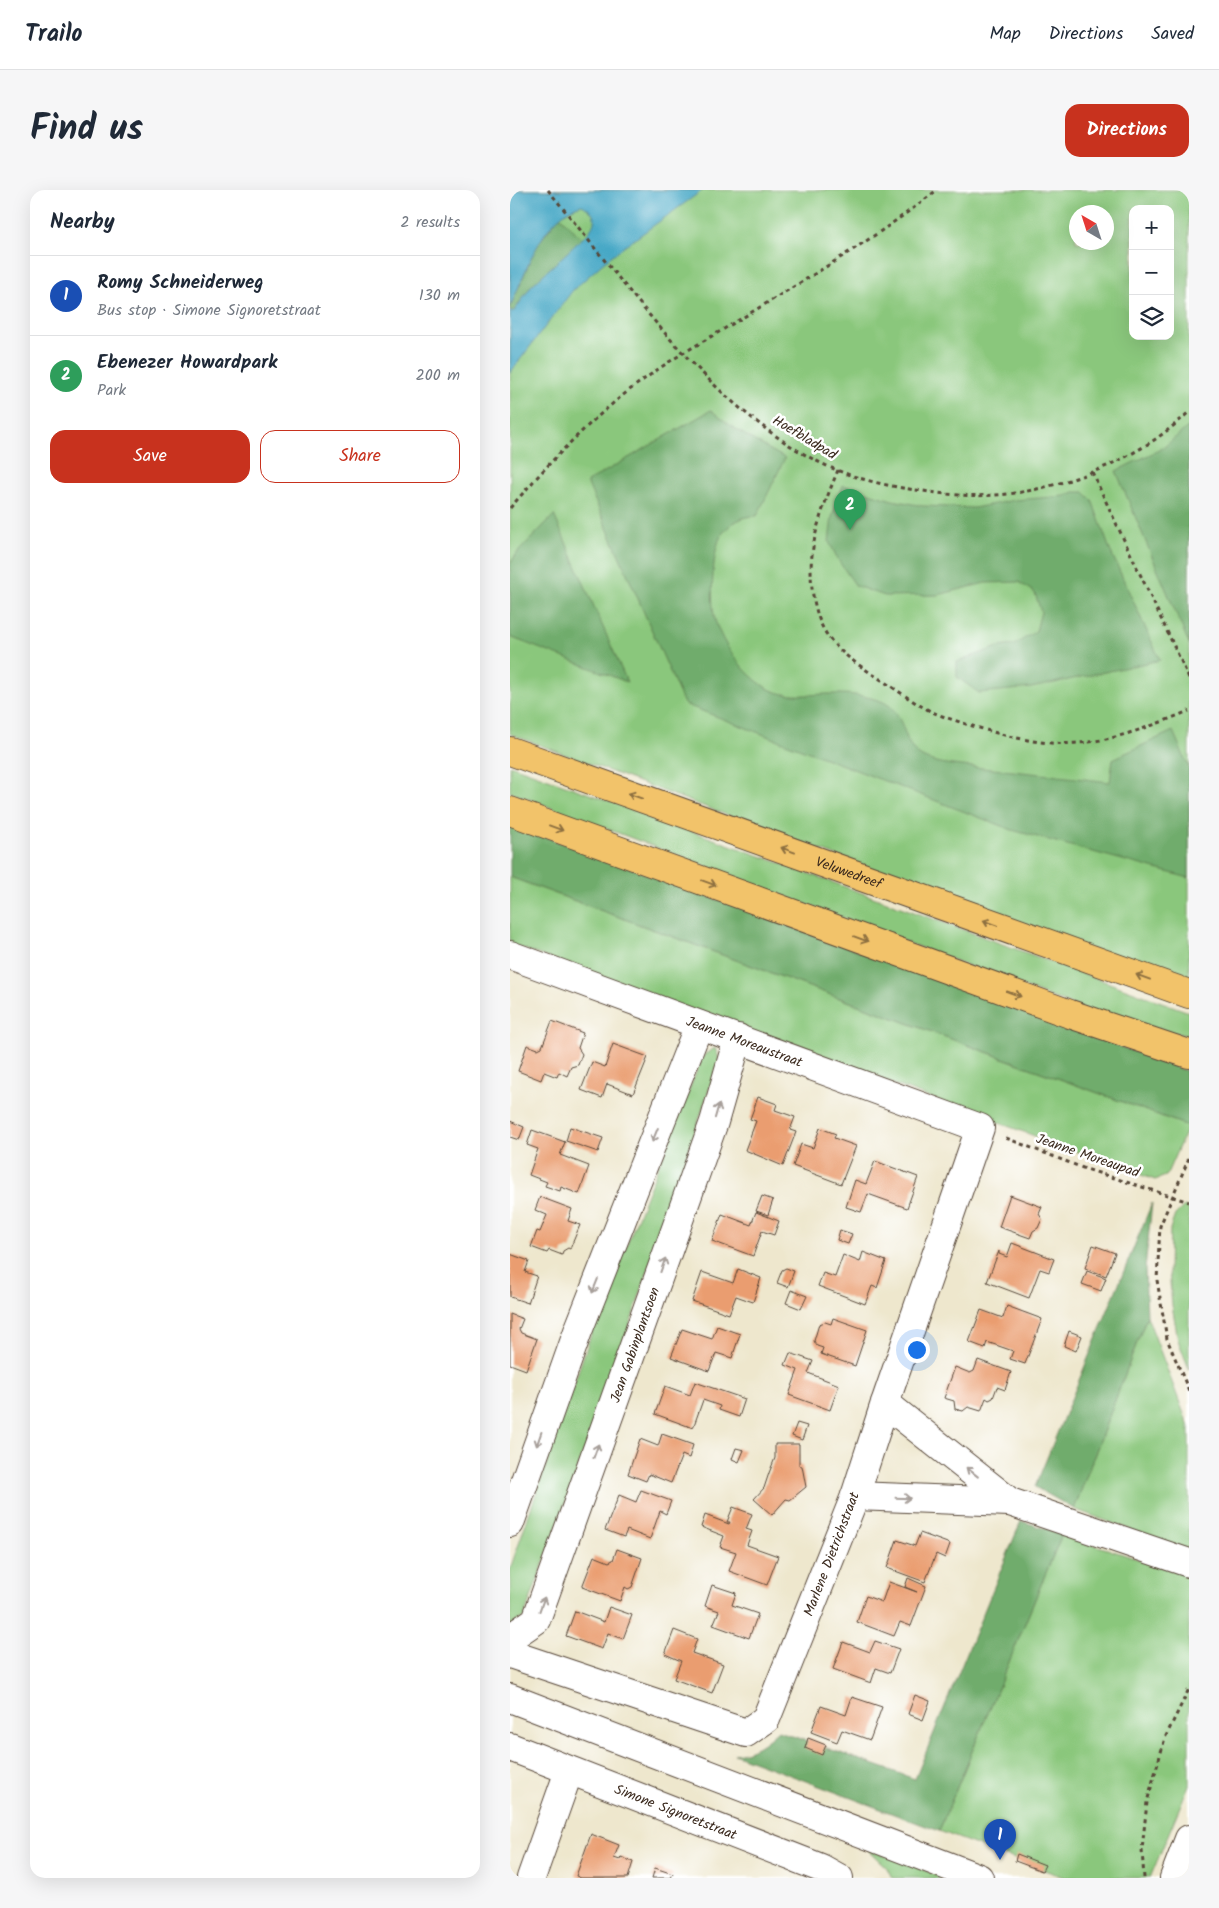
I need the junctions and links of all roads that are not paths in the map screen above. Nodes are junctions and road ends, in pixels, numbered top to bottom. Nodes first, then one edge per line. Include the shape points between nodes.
1 (510, 751) edge
2 (510, 811) edge
3 (510, 955) edge
4 (1189, 994) edge
5 (699, 1025) junction
6 (738, 1038) junction
7 (1189, 1054) edge
8 (980, 1128) joint
9 (885, 1403) junction
10 (855, 1496) junction
11 (1010, 1502) junction
12 (510, 1523) edge
13 (1189, 1564) edge
14 (510, 1638) edge
15 (510, 1654) edge
16 (510, 1698) edge
17 (510, 1747) edge
18 (569, 1771) junction
19 (1189, 1839) edge
20 (531, 1878) edge
21 (838, 1878) edge
22 (979, 1878) edge
23 (1174, 1878) edge

4 -> 1 main road, Veluwedreef
2 -> 7 main road
3 - 5 street, Jeanne Moreaustraat
5 - 6 street, Jeanne Moreaustraat
5 -> 12 street via 578,1331
6 - 8 street, Jeanne Moreaustraat
14 -> 6 street, Jean Gabinplantsoen via 536,1620 714,1122
8 - 9 street, Marlene Dietrichstraat
9 - 10 street, Marlene Dietrichstraat
11 -> 9 street
10 -> 11 street
10 - 15 street, Marlene Dietrichstraat via 766,1719 746,1734
11 - 13 street
16 - 22 street
17 - 18 street, Simone Signoretstraat
18 - 20 street
18 - 21 street, Simone Signoretstraat via 822,1868
19 - 23 street

